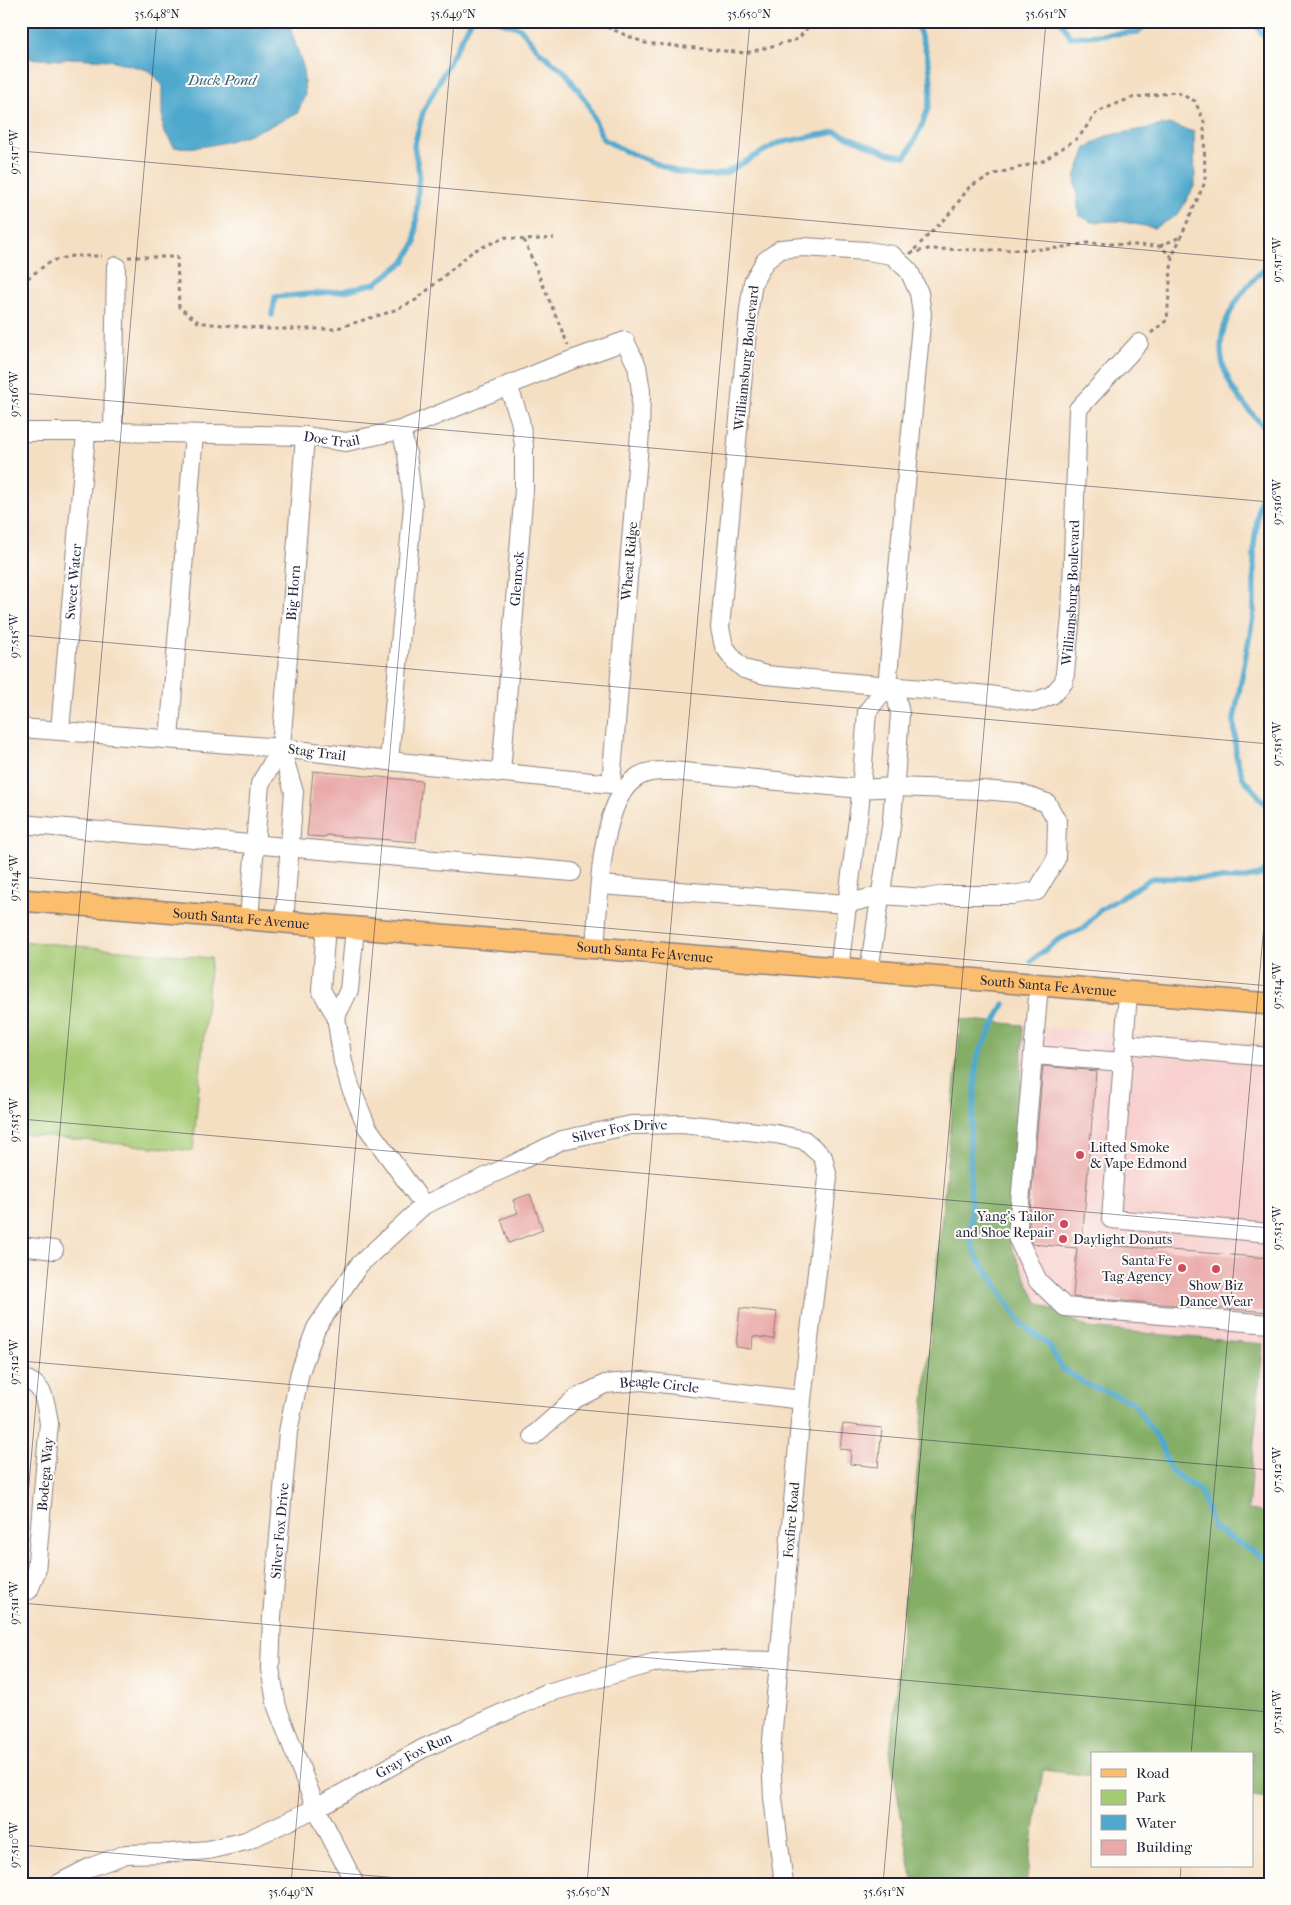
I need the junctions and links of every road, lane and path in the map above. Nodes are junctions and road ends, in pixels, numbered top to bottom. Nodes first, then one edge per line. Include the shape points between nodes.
1 (592, 21) edge
2 (813, 21) edge
3 (1180, 236) junction
4 (554, 238) dead end
5 (524, 240) junction
6 (1160, 246) junction
7 (1172, 257) junction
8 (116, 260) junction
9 (21, 282) edge
10 (625, 341) joint
11 (1140, 343) joint
12 (574, 359) junction
13 (508, 385) junction
14 (401, 430) junction
15 (21, 432) edge
16 (114, 432) junction
17 (86, 434) junction
18 (194, 434) junction
19 (305, 436) junction
20 (887, 686) junction
21 (21, 728) edge
22 (60, 730) junction
23 (169, 739) junction
24 (281, 748) junction
25 (388, 761) junction
26 (501, 773) junction
27 (611, 784) joint
28 (894, 787) junction
29 (861, 790) junction
30 (21, 824) edge
31 (255, 846) junction
32 (290, 849) junction
33 (572, 872) dead end
34 (601, 885) junction
35 (881, 895) junction
36 (21, 900) edge
37 (846, 904) junction
38 (249, 919) junction
39 (284, 922) junction
40 (326, 926) junction
41 (355, 928) junction
42 (595, 948) junction
43 (839, 969) junction
44 (869, 971) junction
45 (1040, 985) junction
46 (1128, 993) junction
47 (1270, 1004) edge
48 (336, 1016) junction
49 (1124, 1044) junction
50 (1033, 1055) junction
51 (1270, 1057) edge
52 (1123, 1062) junction
53 (823, 1156) joint
54 (424, 1205) junction
55 (1270, 1233) edge
56 (21, 1246) edge
57 (54, 1250) dead end
58 (1270, 1324) edge
59 (21, 1378) edge
60 (802, 1400) junction
61 (533, 1436) dead end
62 (25, 1591) edge
63 (779, 1662) junction
64 (316, 1808) junction
65 (58, 1884) edge
66 (355, 1884) edge
67 (784, 1884) edge

1 - 2 path via 645,43 746,53 798,39
3 - 6 path
3 - 6 path via 1204,182 1204,122 1195,101 1176,92 1131,98 1097,112 1079,137 1043,161 994,174 970,186 951,212 912,253 928,249 1051,249 1088,243
3 - 7 path
4 - 5 path
5 - 8 path via 506,237 473,251 416,300 390,312 334,329 270,329 198,322 179,307 177,257
5 - 12 path
6 - 7 path
7 - 11 path via 1167,320
8 - 9 path via 73,256 51,261
8 - 16 street
10 - 12 street, Doe Trail
10 - 27 street, Wheat Ridge via 637,366 641,399
11 - 20 street, Williamsburg Boulevard via 1078,409 1071,617 1064,682 1052,695 1035,702
12 - 13 street, Doe Trail
13 - 14 street, Doe Trail
13 - 26 street, Glenrock via 520,420 524,489
14 - 19 street, Doe Trail via 346,442
14 - 25 street via 413,506
15 - 17 street, Doe Trail
16 - 17 street, Doe Trail
16 - 18 street, Doe Trail
17 - 22 street, Sweet Water
18 - 19 street, Doe Trail
18 - 23 street
19 - 24 street, Big Horn
20 - 20 street, Williamsburg Boulevard via 754,673 735,661 721,637 748,309 753,282 765,261 781,250 803,247 892,255 909,271 920,293 922,314
20 - 28 street via 897,699 900,714
20 - 29 street via 867,712
21 - 22 street, Stag Trail
22 - 23 street, Stag Trail
23 - 24 street, Stag Trail
24 - 25 street, Stag Trail
24 - 31 street, Big Horn via 260,784
24 - 32 street, Big Horn via 294,792
25 - 26 street, Stag Trail
26 - 27 street, Stag Trail
28 - 29 street
28 - 35 street
28 - 35 street via 1018,794 1047,803 1057,821 1056,859 1037,891 927,898
29 - 34 street via 673,771 651,772 636,778 625,789 614,809 604,843
29 - 37 street
30 - 31 street
31 - 32 street
31 - 38 street, Big Horn
32 - 33 street
32 - 39 street, Big Horn
34 - 37 street
34 - 42 street
35 - 37 street
35 - 44 street
36 - 38 main road, South Santa Fe Avenue
37 - 43 street
38 - 39 main road, South Santa Fe Avenue
39 - 40 main road, South Santa Fe Avenue
40 - 41 main road, South Santa Fe Avenue
40 - 48 street via 321,990
41 - 42 main road, South Santa Fe Avenue
41 - 48 street via 349,990
42 - 43 main road, South Santa Fe Avenue
43 - 44 main road, South Santa Fe Avenue
44 - 45 main road, South Santa Fe Avenue
45 - 46 main road, South Santa Fe Avenue
45 - 50 street
46 - 47 main road, South Santa Fe Avenue
46 - 49 street
48 - 54 street via 343,1062 367,1127
49 - 51 street
49 - 52 street
50 - 52 street
50 - 58 street via 1017,1237 1038,1281 1065,1307
52 - 55 street via 1110,1220
53 - 54 street, Silver Fox Drive via 804,1140 776,1134 684,1124 632,1125 562,1140
53 - 60 street, Foxfire Road via 828,1178
54 - 64 street, Silver Fox Drive via 359,1266 316,1328 300,1372 288,1432 270,1669 277,1707
56 - 57 street
59 - 62 street, Bodega Way via 40,1387 49,1423 36,1572
60 - 61 street, Beagle Circle via 642,1382 605,1384 575,1398
60 - 63 street, Foxfire Road
63 - 64 street, Gray Fox Run via 713,1660 653,1663 547,1693 422,1748
63 - 67 street, Foxfire Road via 771,1752 773,1798
64 - 65 street, Gray Fox Run via 246,1841 208,1850 126,1854
64 - 66 street, Silver Fox Drive

